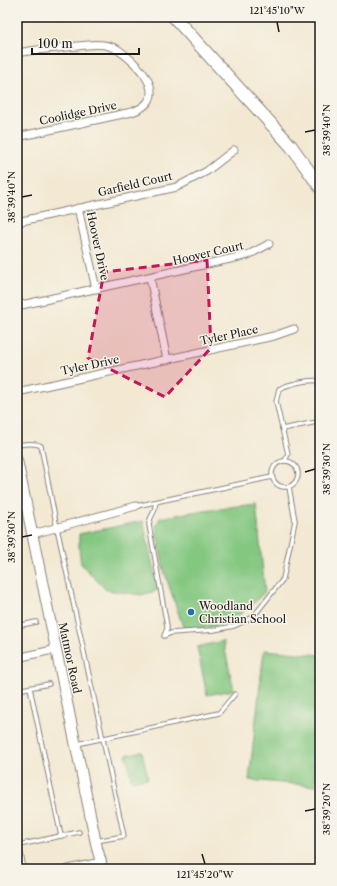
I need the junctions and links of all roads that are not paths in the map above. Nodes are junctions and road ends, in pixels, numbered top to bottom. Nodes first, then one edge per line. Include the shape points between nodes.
1 (174, 17) edge
2 (17, 53) edge
3 (17, 138) edge
4 (234, 150) dead end
5 (320, 187) edge
6 (78, 208) junction
7 (17, 222) edge
8 (269, 244) dead end
9 (150, 278) junction
10 (96, 289) junction
11 (17, 306) edge
12 (294, 329) dead end
13 (167, 360) junction
14 (320, 381) edge
15 (17, 392) edge
16 (320, 420) edge
17 (282, 429) junction
18 (17, 445) edge
19 (17, 460) edge
20 (285, 462) junction
21 (272, 477) junction
22 (289, 487) junction
23 (155, 502) junction
24 (136, 506) joint
25 (57, 528) junction
26 (33, 534) junction
27 (36, 622) dead end
28 (17, 625) edge
29 (56, 649) junction
30 (17, 658) edge
31 (48, 684) dead end
32 (30, 688) junction
33 (17, 690) edge
34 (235, 694) dead end
35 (103, 738) junction
36 (76, 744) junction
37 (79, 832) dead end
38 (17, 835) edge
39 (62, 836) junction
40 (95, 841) junction
41 (19, 845) junction
42 (101, 865) edge
43 (24, 869) edge
44 (68, 869) edge

1 - 5 highway via 290,146
2 - 3 street, Coolidge Drive via 96,44 108,45 116,48 136,65 151,86 150,97 143,108
4 - 6 street, Garfield Court via 207,171 177,187
6 - 7 street, Garfield Court
6 - 10 street, Hoover Drive
8 - 9 street, Hoover Court via 248,255
9 - 10 street, Hoover Drive
9 - 13 street
10 - 11 street, Hoover Drive
12 - 13 street, Tyler Place via 274,336
13 - 15 street, Tyler Drive
14 - 17 lane via 314,380 279,389 276,402
16 - 17 lane
17 - 20 lane via 288,454
18 - 25 lane via 41,446
19 - 26 street, Matmor Road
20 - 21 lane via 275,467
20 - 22 lane via 293,464 298,472 294,484
21 - 22 lane via 277,485
21 - 23 lane
22 - 23 lane via 295,521 283,579 253,617 234,626 164,636 167,626 149,525 156,508
23 - 24 lane
24 - 25 street
25 - 26 street
25 - 35 lane
26 - 29 street, Matmor Road
27 - 28 lane
29 - 30 street
29 - 36 street, Matmor Road
31 - 32 lane
32 - 33 lane
32 - 39 lane
34 - 35 lane via 219,713
35 - 36 lane
35 - 40 lane via 124,836
36 - 40 street, Matmor Road
37 - 39 lane
38 - 41 lane
39 - 41 lane
40 - 42 street, Matmor Road
41 - 43 lane
42 - 44 street

